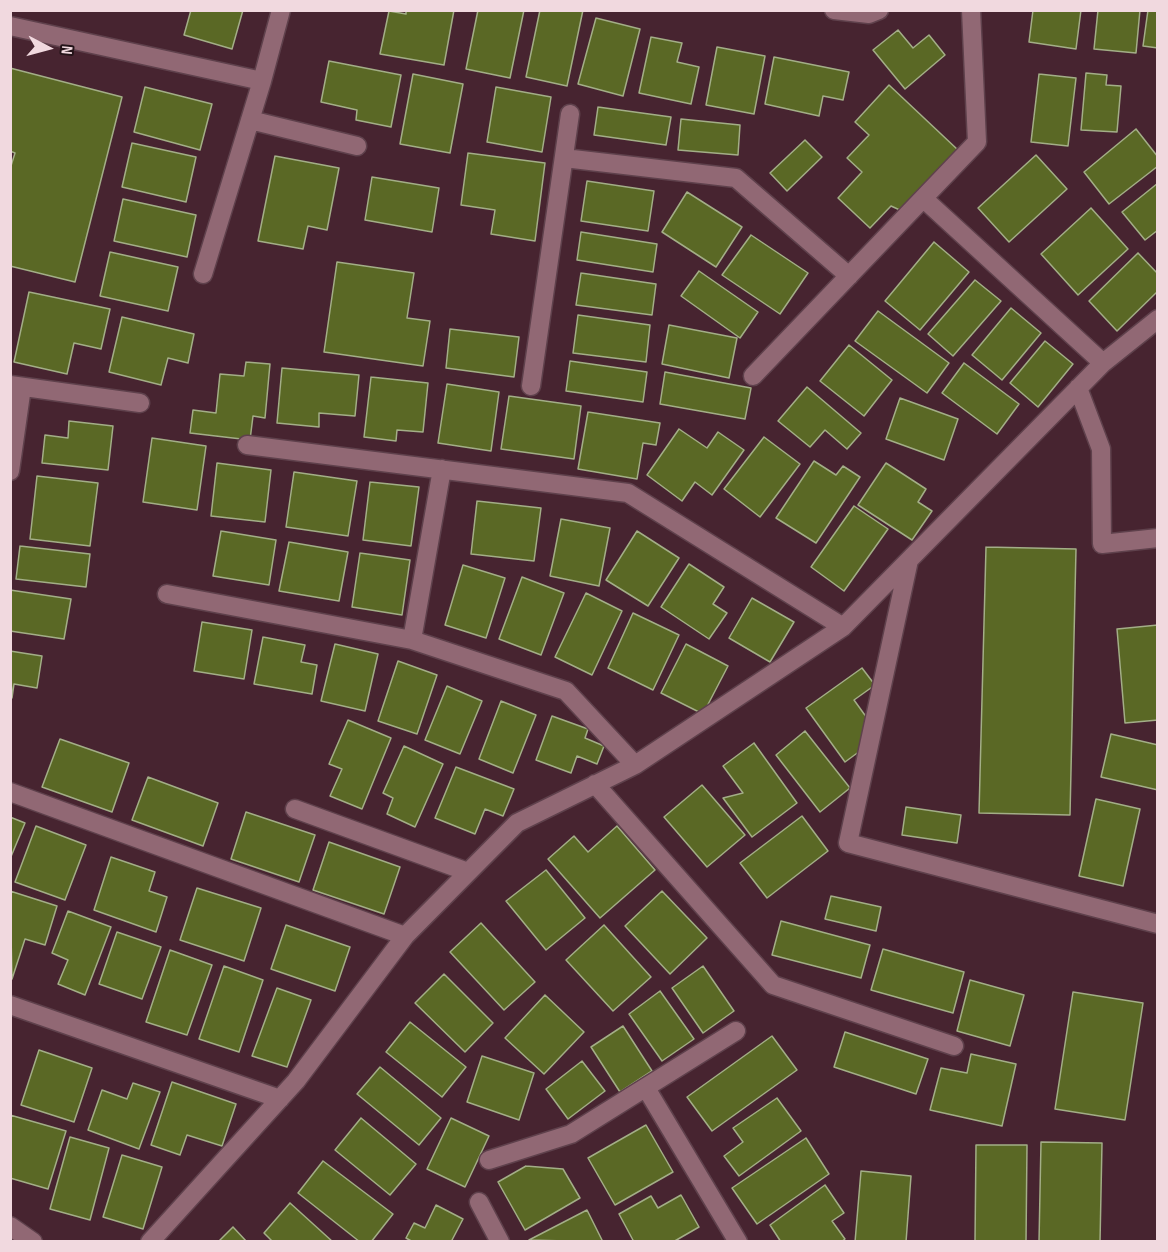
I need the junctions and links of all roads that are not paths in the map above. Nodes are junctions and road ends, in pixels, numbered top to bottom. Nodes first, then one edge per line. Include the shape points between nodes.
1 (281, 10) edge
2 (834, 10) edge
3 (879, 10) edge
4 (971, 10) edge
5 (10, 26) edge
6 (262, 81) junction
7 (570, 114) dead end
8 (250, 120) junction
9 (357, 146) dead end
10 (564, 158) junction
11 (924, 199) junction
12 (203, 274) dead end
13 (849, 276) junction
14 (1158, 319) edge
15 (1103, 363) junction
16 (753, 376) dead end
17 (16, 386) edge
18 (531, 386) dead end
19 (1078, 388) junction
20 (140, 403) dead end
21 (248, 445) dead end
22 (442, 469) junction
23 (10, 471) edge
24 (1158, 538) edge
25 (909, 560) junction
26 (167, 594) dead end
27 (843, 627) junction
28 (412, 640) junction
29 (635, 765) junction
30 (595, 784) junction
31 (10, 792) edge
32 (295, 809) dead end
33 (468, 872) junction
34 (1158, 924) edge
35 (405, 936) junction
36 (13, 1012) edge
37 (736, 1031) dead end
38 (954, 1046) dead end
39 (646, 1088) junction
40 (280, 1099) junction
41 (489, 1160) dead end
42 (479, 1202) dead end
43 (10, 1226) edge
44 (158, 1239) edge
45 (33, 1242) edge
46 (500, 1242) edge
47 (738, 1242) edge

1 - 6 street
2 - 3 street via 869,14
4 - 11 street via 977,142
5 - 6 street
6 - 8 street
7 - 10 street
8 - 9 street
8 - 12 street
10 - 13 street via 736,178
10 - 18 street
11 - 13 street
11 - 15 street
13 - 16 street
14 - 15 street
15 - 19 street
17 - 20 street
17 - 23 street
19 - 24 street via 1101,449 1102,544
19 - 25 street
21 - 22 street
22 - 27 street via 628,493
22 - 28 street
25 - 27 street
25 - 34 street via 848,843
26 - 28 street
27 - 29 street
28 - 29 street via 566,691
29 - 30 street
30 - 33 street via 517,823
30 - 38 street via 773,985
31 - 35 street
32 - 33 street
33 - 35 street
35 - 40 street
36 - 40 street
37 - 39 street
39 - 41 street via 571,1134
39 - 47 street
40 - 44 street
42 - 46 street
43 - 45 street

